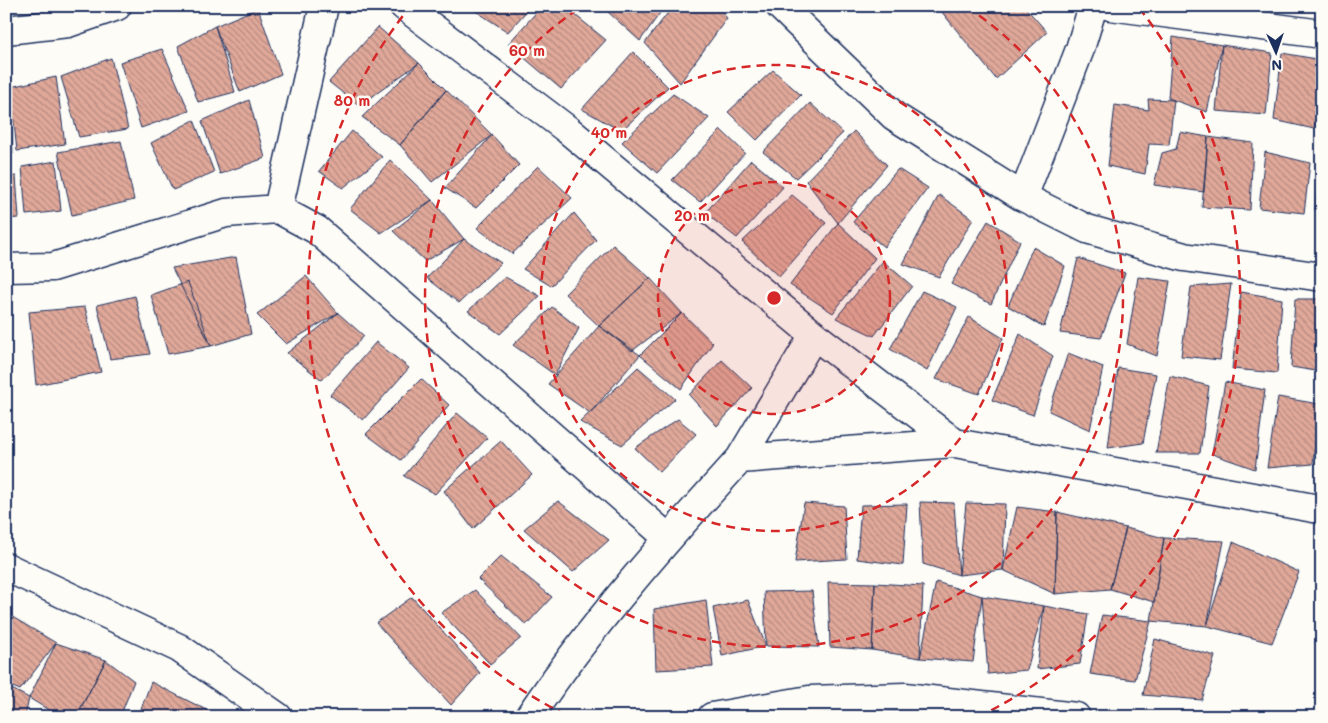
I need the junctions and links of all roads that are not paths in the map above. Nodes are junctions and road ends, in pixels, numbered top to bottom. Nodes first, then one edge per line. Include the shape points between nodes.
1 (117, 6) edge
2 (324, 6) edge
3 (404, 6) edge
4 (780, 6) edge
5 (1093, 6) edge
6 (1110, 6) edge
7 (6, 30) edge
8 (1322, 34) edge
9 (1022, 197) junction
10 (278, 209) junction
11 (6, 268) edge
12 (1322, 277) edge
13 (814, 335) junction
14 (956, 443) junction
15 (740, 459) junction
16 (1319, 510) dead end
17 (668, 538) junction
18 (6, 567) edge
19 (278, 717) edge
20 (529, 717) edge
21 (712, 717) edge
22 (1076, 717) edge

1 - 7 street via 68,23
2 - 10 street
3 - 13 street via 568,130
4 - 9 street via 894,116
5 - 9 street via 1080,49
6 - 8 street
9 - 12 street via 1087,229 1184,257
10 - 11 street via 226,213 53,267
10 - 17 street via 317,230
13 - 14 street
13 - 15 street
14 - 15 street
14 - 16 street
15 - 17 street
17 - 20 street via 551,684
18 - 19 street via 179,648
21 - 22 street via 809,700 904,697

